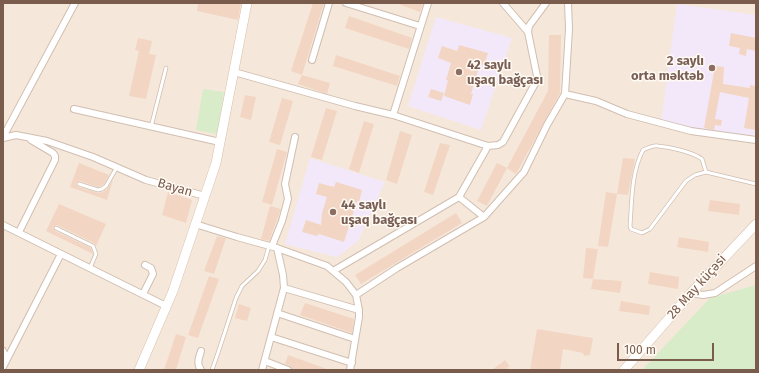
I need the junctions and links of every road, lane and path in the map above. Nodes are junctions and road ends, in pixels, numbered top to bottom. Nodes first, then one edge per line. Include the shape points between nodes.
1 (75, 3) edge
2 (247, 3) edge
3 (329, 3) edge
4 (346, 3) edge
5 (428, 3) edge
6 (503, 3) edge
7 (546, 3) edge
8 (568, 3) edge
9 (420, 26) junction
10 (528, 32) junction
11 (312, 60) dead end
12 (166, 68) dead end
13 (234, 72) junction
14 (565, 94) junction
15 (74, 110) dead end
16 (393, 115) junction
17 (151, 127) junction
18 (26, 136) junction
19 (295, 137) dead end
20 (3, 138) edge
21 (756, 140) edge
22 (220, 142) junction
23 (488, 146) junction
24 (117, 167) junction
25 (706, 172) junction
26 (79, 184) dead end
27 (756, 184) edge
28 (205, 196) junction
29 (458, 197) junction
30 (484, 217) junction
31 (3, 224) edge
32 (195, 224) junction
33 (756, 224) edge
34 (56, 228) dead end
35 (19, 232) junction
36 (273, 247) junction
37 (61, 254) junction
38 (145, 265) dead end
39 (756, 266) edge
40 (90, 268) junction
41 (333, 271) junction
42 (284, 288) junction
43 (691, 293) junction
44 (143, 294) junction
45 (356, 295) junction
46 (166, 306) junction
47 (359, 310) junction
48 (277, 313) junction
49 (271, 337) junction
50 (355, 339) junction
51 (3, 351) edge
52 (201, 351) dead end
53 (8, 359) junction
54 (265, 361) junction
55 (352, 363) junction
56 (3, 368) edge
57 (139, 370) edge
58 (201, 370) edge
59 (212, 370) edge
60 (262, 370) edge
61 (288, 370) edge
62 (350, 370) edge
63 (624, 370) edge

1 - 20 street
2 - 13 street, Bayan
3 - 11 street
4 - 9 street
5 - 9 street
6 - 10 street
7 - 10 street via 529,26
8 - 14 street
9 - 16 street
10 - 23 street via 537,80 503,142
12 - 17 lane
13 - 16 street
13 - 22 street, Bayan
14 - 21 street via 596,101 627,114 691,131
14 - 30 street via 524,172
15 - 17 street
16 - 23 street
17 - 22 street
18 - 20 street, Bayan
18 - 24 street, Bayan via 47,141
18 - 35 street via 53,152 55,160
19 - 36 street via 285,184 288,199
22 - 28 street, Bayan
23 - 29 street
24 - 26 lane via 102,189
24 - 28 street, Bayan via 146,180
25 - 25 lane via 686,181 650,230 642,233 631,229 637,164 643,150 658,146 693,154 702,159
25 - 27 lane
28 - 32 street
29 - 30 street
29 - 41 street
30 - 45 street
31 - 35 street
32 - 36 street
32 - 46 street
33 - 43 street, 28 May küçəsi
34 - 40 lane via 93,246 96,254
35 - 37 street
36 - 41 street via 327,266
36 - 42 street via 283,275
36 - 59 lane via 258,271 242,286 236,298
37 - 40 street
37 - 53 street
38 - 44 street via 151,268 153,274
39 - 43 street via 714,294
40 - 44 street
41 - 45 street
42 - 47 street
42 - 48 street
43 - 63 street, 28 May küçəsi
44 - 46 street
45 - 47 street
46 - 57 street
47 - 50 street
48 - 49 street
48 - 50 street
49 - 54 street
49 - 55 street
50 - 55 street
51 - 53 street
52 - 58 street via 198,362
53 - 56 street
54 - 60 street
54 - 61 street
55 - 62 street

